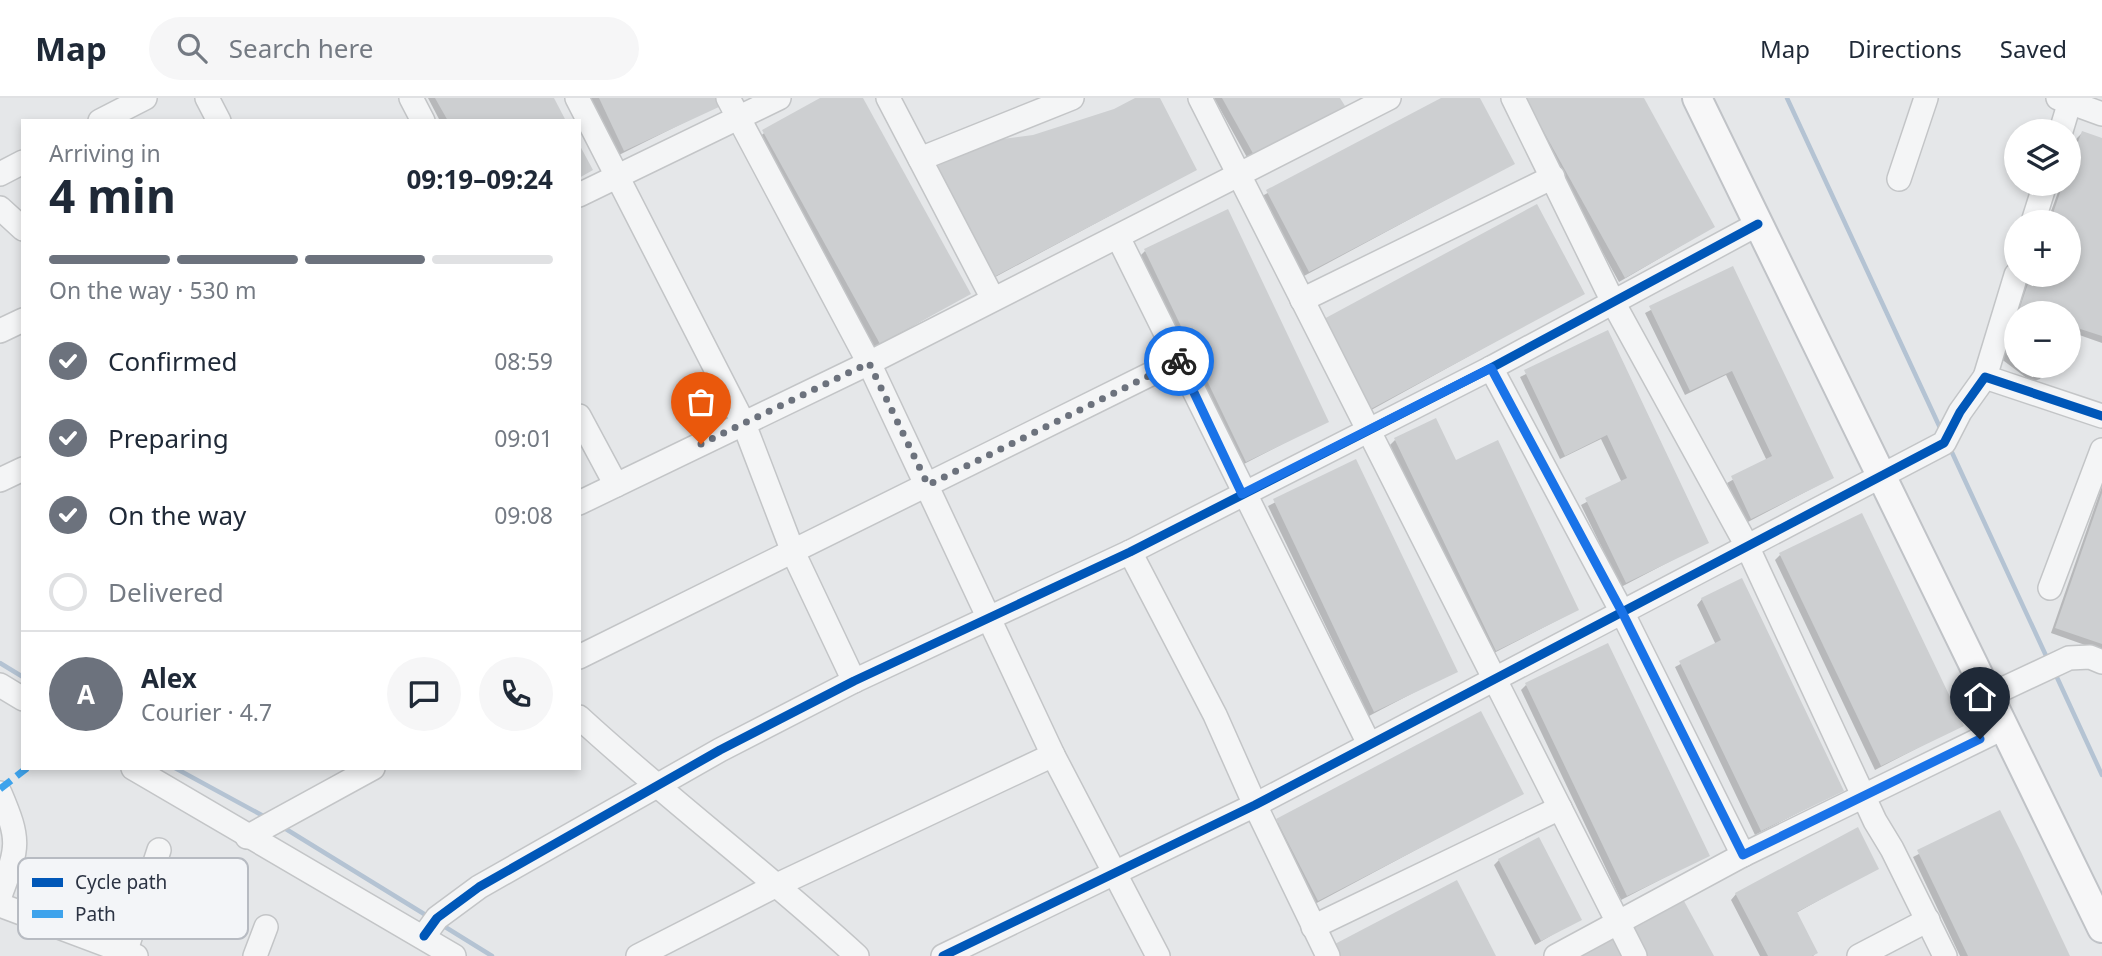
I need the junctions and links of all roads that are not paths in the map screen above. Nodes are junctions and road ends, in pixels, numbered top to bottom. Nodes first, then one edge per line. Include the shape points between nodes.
1 (145, 98) edge
2 (207, 98) edge
3 (577, 98) edge
4 (779, 98) edge
5 (888, 98) edge
6 (1072, 98) edge
7 (1200, 98) edge
8 (1389, 98) edge
9 (1513, 98) edge
10 (1697, 98) edge
11 (1926, 98) edge
12 (2066, 99) edge
13 (1357, 105) edge
14 (733, 108) edge
15 (103, 112) edge
16 (2102, 114) edge
17 (218, 119) edge
18 (2063, 119) edge
19 (920, 159) junction
20 (21, 163) edge
21 (0, 174) edge
22 (1239, 175) junction
23 (616, 176) junction
24 (1553, 177) junction
25 (1899, 179) dead end
26 (581, 194) edge
27 (0, 208) edge
28 (1758, 224) junction
29 (21, 227) edge
30 (1118, 237) junction
31 (2012, 287) edge
32 (993, 299) junction
33 (1302, 300) junction
34 (1614, 304) junction
35 (21, 321) edge
36 (0, 331) edge
37 (1179, 360) junction
38 (869, 363) junction
39 (1491, 368) junction
40 (1985, 377) junction
41 (2102, 416) edge
42 (581, 420) edge
43 (744, 424) junction
44 (1368, 429) junction
45 (2102, 450) edge
46 (21, 470) edge
47 (1883, 477) junction
48 (0, 480) edge
49 (616, 485) junction
50 (928, 485) junction
51 (1242, 494) junction
52 (581, 502) edge
53 (1747, 546) junction
54 (793, 552) junction
55 (1130, 552) junction
56 (2050, 588) dead end
57 (1622, 612) junction
58 (988, 619) junction
59 (581, 656) edge
60 (2102, 662) edge
61 (1495, 680) junction
62 (853, 681) junction
63 (0, 685) edge
64 (1988, 696) junction
65 (21, 698) edge
66 (581, 719) edge
67 (2003, 728) junction
68 (1369, 744) junction
69 (1053, 755) junction
70 (136, 770) edge
71 (369, 770) edge
72 (654, 786) junction
73 (0, 793) edge
74 (1863, 794) junction
75 (1255, 805) junction
76 (1560, 808) junction
77 (247, 837) junction
78 (159, 850) dead end
79 (1743, 855) junction
80 (157, 858) edge
81 (1112, 872) junction
82 (775, 886) junction
83 (0, 897) edge
84 (0, 905) edge
85 (18, 912) edge
86 (1928, 920) junction
87 (1618, 923) junction
88 (266, 927) dead end
89 (1313, 927) junction
90 (2102, 928) edge
91 (424, 936) junction
92 (87, 939) edge
93 (128, 955) edge
94 (255, 956) edge
95 (454, 956) edge
96 (638, 956) edge
97 (857, 956) edge
98 (943, 956) edge
99 (1158, 956) edge
100 (1328, 956) edge
101 (1556, 956) edge
102 (1635, 956) edge
103 (1859, 956) edge
104 (1945, 956) edge

1 - 15 street
2 - 17 street
3 - 23 street
4 - 14 street
5 - 19 street
6 - 19 street
7 - 22 street
8 - 13 street
9 - 24 street
10 - 28 main road
11 - 25 street
12 - 16 street
12 - 18 street
13 - 22 street
14 - 23 street
14 - 38 street
19 - 32 street
20 - 21 street
22 - 30 street
22 - 33 street
23 - 26 street
23 - 43 street
24 - 33 street
24 - 34 street
27 - 29 street
28 - 34 street
28 - 47 main road
30 - 32 street
30 - 37 street
31 - 40 street
32 - 38 street
33 - 44 street
34 - 39 street
34 - 53 street
35 - 36 street
37 - 50 street
37 - 51 street
38 - 43 street
38 - 50 street
39 - 44 street
39 - 57 street
40 - 41 street
40 - 47 street via 1944,443
42 - 49 street
43 - 49 street
43 - 54 street
44 - 51 street
44 - 61 street
45 - 56 street
46 - 48 street
47 - 53 street
47 - 64 main road
49 - 52 street
50 - 54 street
50 - 58 street
51 - 55 street
51 - 68 street
53 - 57 street
53 - 74 street
54 - 59 street
54 - 62 street
55 - 58 street
55 - 75 street via 1215,715
57 - 61 street
57 - 79 street
58 - 62 street
58 - 69 street
60 - 64 street via 2090,657 2069,658
61 - 68 street
61 - 76 street
62 - 72 street
63 - 65 street
64 - 67 main road
66 - 72 street
67 - 74 street
67 - 90 main road
68 - 75 street
69 - 81 street
69 - 82 street
70 - 77 street
71 - 77 street
72 - 82 street
72 - 91 street via 479,887 437,918
73 - 83 street via 15,828 17,852
74 - 79 street
74 - 86 street
75 - 81 street
75 - 89 street
76 - 87 street
76 - 89 street
77 - 91 street
78 - 80 street
79 - 87 street
81 - 98 street
81 - 99 street
82 - 96 street
82 - 97 street
84 - 85 street
86 - 103 street
86 - 104 street
87 - 101 street
87 - 102 street
88 - 94 street
89 - 100 street
91 - 95 street
92 - 93 street

